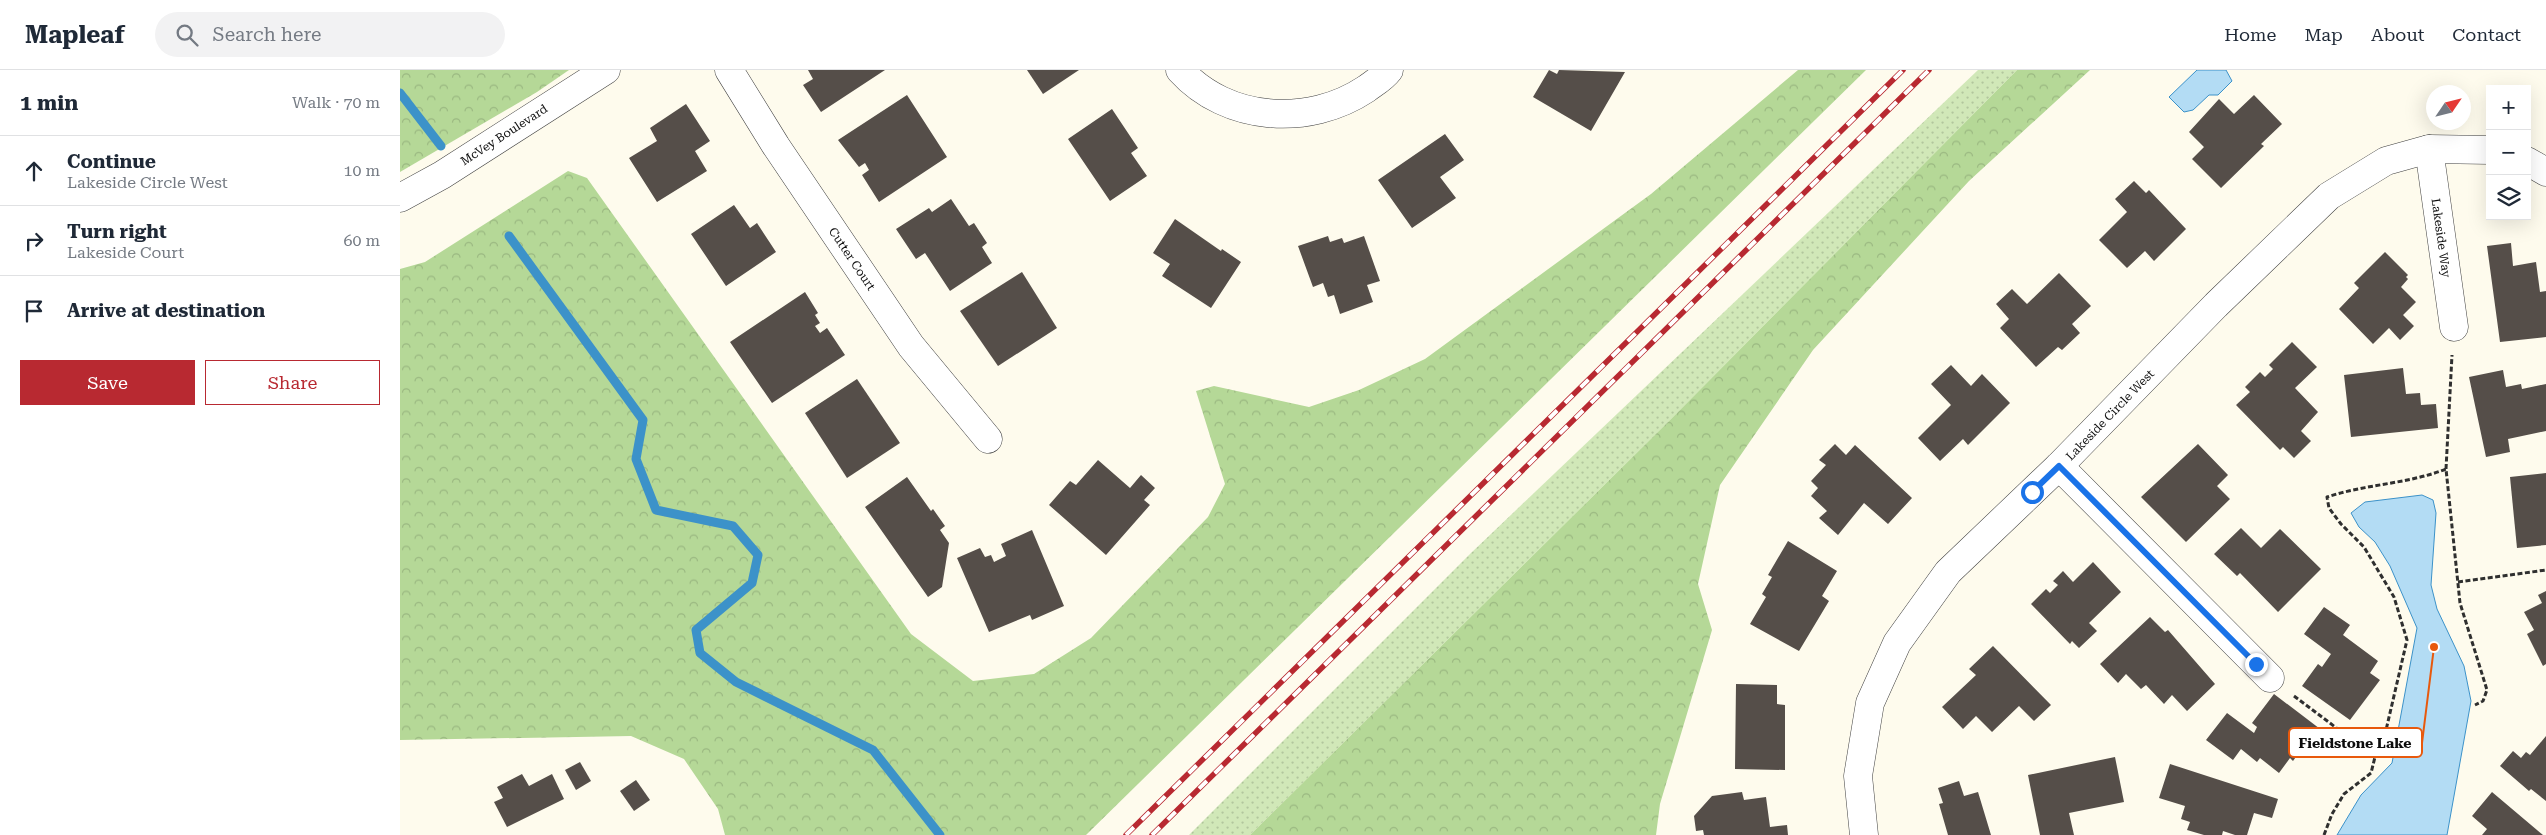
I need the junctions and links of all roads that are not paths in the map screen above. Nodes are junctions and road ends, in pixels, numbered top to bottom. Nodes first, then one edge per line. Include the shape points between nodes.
1 (606, 70) edge
2 (728, 70) edge
3 (1180, 70) edge
4 (1389, 70) edge
5 (2428, 149) junction
6 (2486, 150) edge
7 (2531, 163) edge
8 (2546, 172) edge
9 (400, 198) edge
10 (2454, 327) road end
11 (988, 439) dead end
12 (2059, 466) junction
13 (2270, 678) road end
14 (1864, 835) edge

1 - 9 street, McVey Boulevard via 442,175
2 - 11 street, Cutter Court via 911,346
3 - 4 street via 1189,80 1227,103 1265,114 1310,113 1347,102 1384,77
5 - 6 street, Lakeside Circle West
5 - 10 street, Lakeside Way
5 - 12 street, Lakeside Circle West via 2386,161 2329,196 2216,305
7 - 8 street
12 - 13 street
12 - 14 street, Lakeside Circle West via 1948,572 1897,643 1870,703 1858,776

